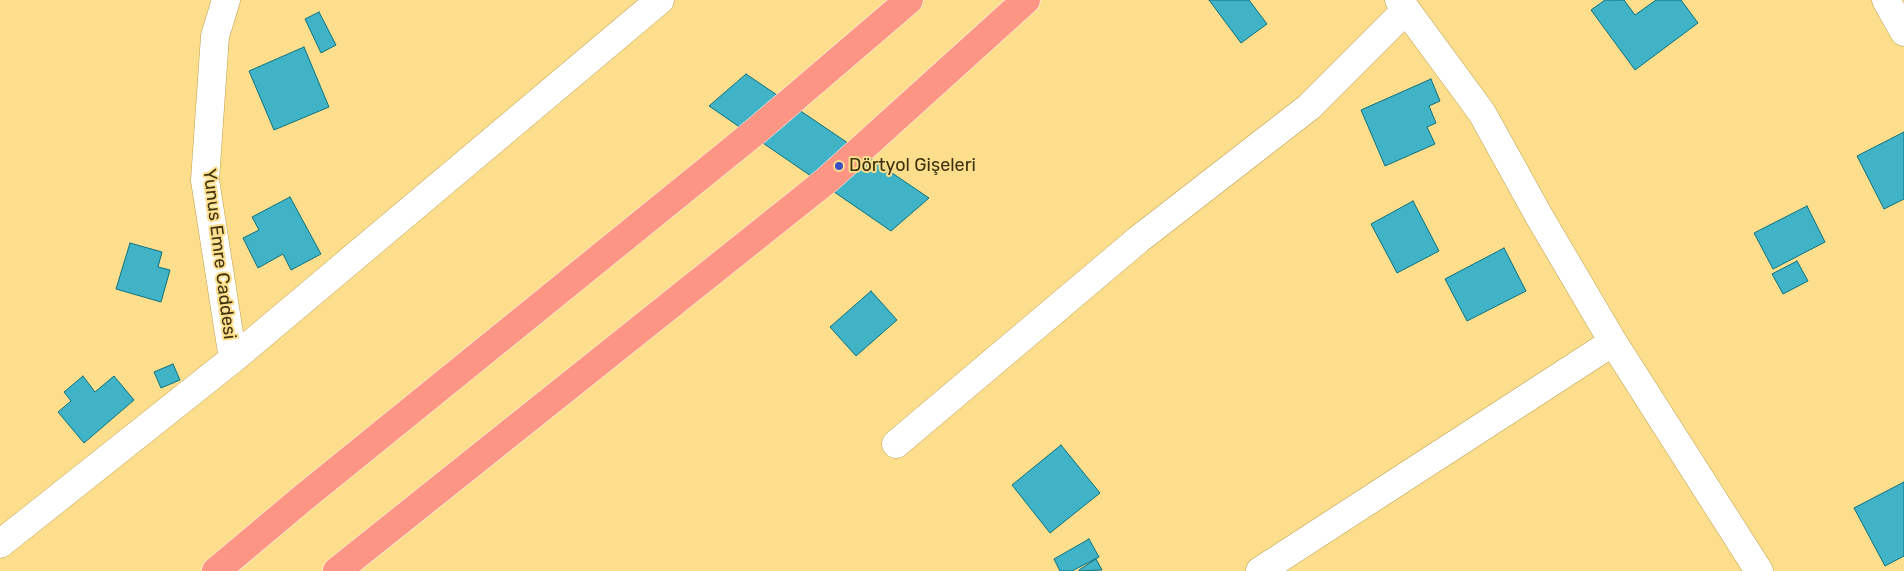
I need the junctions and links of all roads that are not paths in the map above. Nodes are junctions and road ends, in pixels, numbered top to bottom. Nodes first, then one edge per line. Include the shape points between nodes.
1 (226, 0) edge
2 (660, 0) edge
3 (909, 0) edge
4 (1026, 0) edge
5 (1886, 0) edge
6 (1403, 5) edge
7 (1904, 32) edge
8 (1613, 342) junction
9 (233, 359) junction
10 (896, 444) dead end
11 (304, 498) junction
12 (0, 544) edge
13 (211, 571) edge
14 (216, 571) edge
15 (337, 571) edge
16 (1260, 571) edge
17 (1759, 571) edge

1 - 9 street, Yunus Emre Caddesi via 215,36 206,180
2 - 9 street
3 - 11 highway via 767,121
4 - 15 highway via 827,180
5 - 7 street
6 - 8 street via 1482,113
6 - 10 street via 1309,107 1139,239
8 - 16 street
8 - 17 street
9 - 12 street
11 - 13 highway
11 - 14 highway

